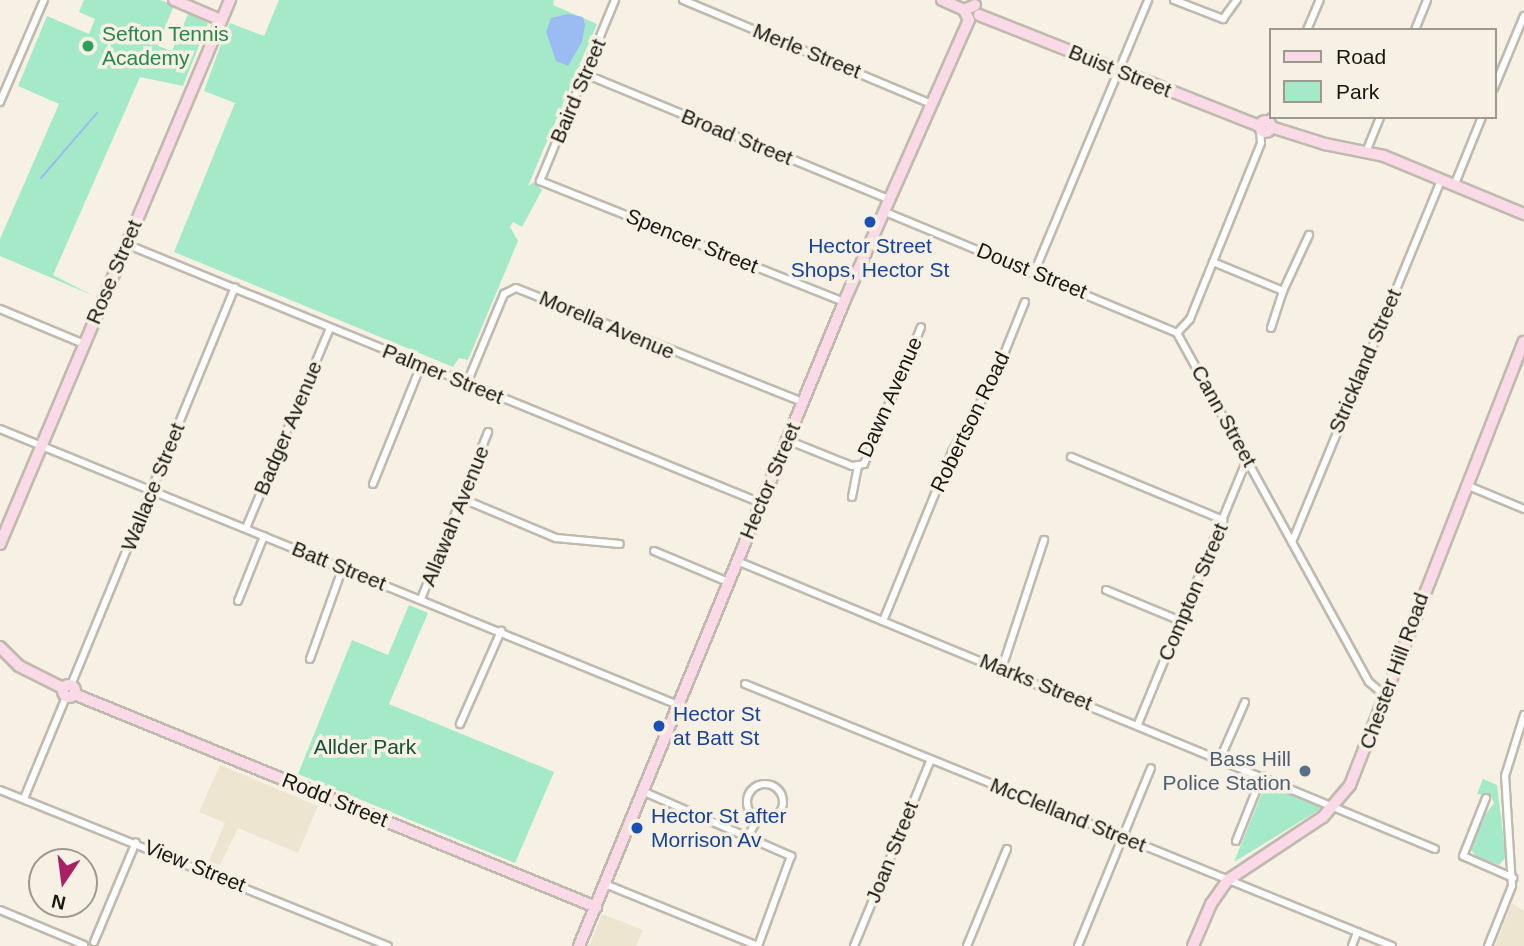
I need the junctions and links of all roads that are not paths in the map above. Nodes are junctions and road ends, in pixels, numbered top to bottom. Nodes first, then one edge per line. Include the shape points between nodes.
1 (44, 0) edge
2 (174, 0) edge
3 (230, 0) edge
4 (615, 0) edge
5 (682, 0) edge
6 (942, 0) edge
7 (1148, 0) edge
8 (1174, 0) edge
9 (1237, 0) edge
10 (1320, 0) edge
11 (1427, 0) edge
12 (973, 10) edge
13 (1524, 16) edge
14 (221, 20) junction
15 (1308, 28) edge
16 (1416, 28) edge
17 (1120, 70) junction
18 (585, 74) junction
19 (1496, 83) edge
20 (0, 102) edge
21 (932, 104) junction
22 (1379, 119) edge
23 (1481, 119) edge
24 (1266, 124) edge
25 (1366, 152) junction
26 (540, 181) joint
27 (1441, 181) junction
28 (1454, 186) junction
29 (889, 199) junction
30 (886, 212) junction
31 (1524, 214) edge
32 (1309, 235) dead end
33 (126, 244) junction
34 (1213, 262) junction
35 (1034, 273) junction
36 (235, 288) junction
37 (1283, 291) junction
38 (844, 302) junction
39 (1025, 302) dead end
40 (0, 309) edge
41 (330, 327) junction
42 (921, 327) dead end
43 (1271, 328) dead end
44 (1177, 333) junction
45 (1524, 342) edge
46 (84, 344) junction
47 (421, 365) junction
48 (467, 383) junction
49 (803, 402) junction
50 (0, 429) edge
51 (488, 432) dead end
52 (787, 440) junction
53 (41, 446) junction
54 (1071, 457) dead end
55 (1247, 460) junction
56 (858, 467) junction
57 (373, 484) dead end
58 (1466, 485) junction
59 (152, 489) junction
60 (852, 497) dead end
61 (463, 499) junction
62 (761, 503) junction
63 (1524, 509) edge
64 (1223, 520) junction
65 (246, 528) junction
66 (264, 536) junction
67 (1044, 540) dead end
68 (1292, 542) junction
69 (0, 544) edge
70 (620, 544) dead end
71 (654, 551) dead end
72 (737, 561) junction
73 (343, 567) junction
74 (728, 582) junction
75 (1106, 590) dead end
76 (421, 599) junction
77 (238, 601) dead end
78 (883, 621) junction
79 (1181, 621) junction
80 (502, 632) junction
81 (0, 647) edge
82 (310, 659) dead end
83 (1002, 668) junction
84 (745, 684) dead end
85 (68, 691) junction
86 (1382, 693) junction
87 (1245, 702) dead end
88 (678, 705) junction
89 (1524, 715) edge
90 (460, 724) dead end
91 (1138, 724) junction
92 (931, 759) junction
93 (1220, 759) junction
94 (1151, 768) dead end
95 (1262, 776) junction
96 (0, 790) edge
97 (642, 791) junction
98 (25, 796) junction
99 (1486, 798) dead end
100 (1333, 807) junction
101 (758, 819) junction
102 (748, 836) junction
103 (1124, 837) junction
104 (1236, 841) dead end
105 (136, 842) junction
106 (1007, 849) dead end
107 (1435, 849) dead end
108 (1513, 878) junction
109 (1228, 880) junction
110 (605, 884) junction
111 (596, 907) junction
112 (0, 910) edge
113 (1357, 932) junction
114 (96, 944) edge
115 (83, 945) edge
116 (388, 946) edge
117 (579, 946) edge
118 (758, 946) edge
119 (853, 946) edge
120 (967, 946) edge
121 (1078, 946) edge
122 (1193, 946) edge
123 (1352, 946) edge
124 (1392, 946) edge
125 (1488, 946) edge

1 - 20 street
2 - 14 street
3 - 14 street, Rose Street
4 - 18 street, Baird Street
5 - 21 street, Merle Street
6 - 12 street, Buist Street
7 - 17 street
8 - 9 street via 1223,19
10 - 15 street
11 - 16 street
12 - 17 street, Buist Street
12 - 21 street, Hector Street
13 - 19 street
14 - 33 street, Rose Street
17 - 24 street, Buist Street
17 - 35 street
18 - 26 street, Baird Street
18 - 29 street, Broad Street
21 - 29 street, Hector Street
22 - 25 street
23 - 28 street
24 - 25 street, Buist Street
24 - 34 street
25 - 27 street, Buist Street
26 - 38 street, Spencer Street
27 - 28 street, Buist Street
27 - 68 street, Strickland Street
28 - 31 street, Buist Street
29 - 30 street, Hector Street
30 - 35 street, Doust Street
30 - 38 street, Hector Street
32 - 37 street
33 - 36 street, Palmer Street
33 - 46 street, Rose Street
34 - 37 street
34 - 44 street via 1189,319
35 - 44 street, Doust Street
36 - 41 street, Palmer Street
36 - 59 street, Wallace Street
37 - 43 street
38 - 49 street, Hector Street
39 - 78 street, Robertson Road via 994,379 952,452
40 - 46 street
41 - 47 street, Palmer Street
41 - 65 street, Badger Avenue
42 - 56 street, Dawn Avenue via 866,461
44 - 55 street, Cann Street
45 - 58 street, Chester Hill Road
46 - 53 street, Rose Street
47 - 48 street, Palmer Street
47 - 57 street
48 - 49 street, Morella Avenue via 504,294 516,288
48 - 62 street, Palmer Street
49 - 52 street, Hector Street
50 - 53 street, Batt Street
51 - 61 street, Allawah Avenue
52 - 56 street, Dawn Avenue
52 - 62 street, Hector Street
53 - 59 street, Batt Street
53 - 69 street, Rose Street
54 - 64 street
55 - 64 street, Compton Street
55 - 68 street, Cann Street
56 - 60 street, Dawn Avenue
58 - 63 street
58 - 86 street, Chester Hill Road
59 - 65 street, Batt Street
59 - 85 street, Wallace Street
61 - 70 street via 556,538
61 - 76 street, Allawah Avenue
62 - 72 street, Hector Street
64 - 79 street, Compton Street
65 - 66 street, Batt Street
66 - 73 street, Batt Street
66 - 77 street
67 - 83 street
68 - 86 street, Cann Street via 1370,682
71 - 74 street
72 - 74 street, Hector Street
72 - 78 street, Marks Street
73 - 76 street, Batt Street
73 - 82 street
74 - 88 street, Hector Street
75 - 79 street
76 - 80 street, Batt Street
78 - 83 street, Marks Street
79 - 91 street, Compton Street
80 - 88 street, Batt Street
80 - 90 street
81 - 85 street, Rodd Street via 19,666
83 - 91 street, Marks Street
84 - 92 street, McClelland Street
85 - 98 street, Wallace Street
85 - 111 street, Rodd Street
86 - 100 street, Chester Hill Road via 1357,771
87 - 93 street
88 - 97 street, Hector Street
89 - 108 street via 1505,776
91 - 93 street, Marks Street
92 - 103 street, McClelland Street
92 - 119 street, Joan Street
93 - 95 street, Marks Street
94 - 103 street
95 - 100 street, Marks Street
95 - 104 street
96 - 98 street, View Street
97 - 102 street
97 - 110 street, Hector Street
98 - 105 street, View Street
99 - 108 street via 1463,856
100 - 107 street, Marks Street
100 - 109 street, Chester Hill Road
101 - 101 street via 750,811 749,795 760,785 772,785 783,797 782,809 771,820
101 - 102 street
102 - 118 street via 792,858
103 - 109 street, McClelland Street
103 - 121 street
105 - 114 street
105 - 116 street, View Street
106 - 120 street
108 - 125 street
109 - 113 street, McClelland Street
109 - 122 street, Chester Hill Road via 1211,904
110 - 111 street, Hector Street
110 - 118 street
111 - 117 street, Hector Street
112 - 115 street
113 - 123 street
113 - 124 street, McClelland Street
114 - 115 street

